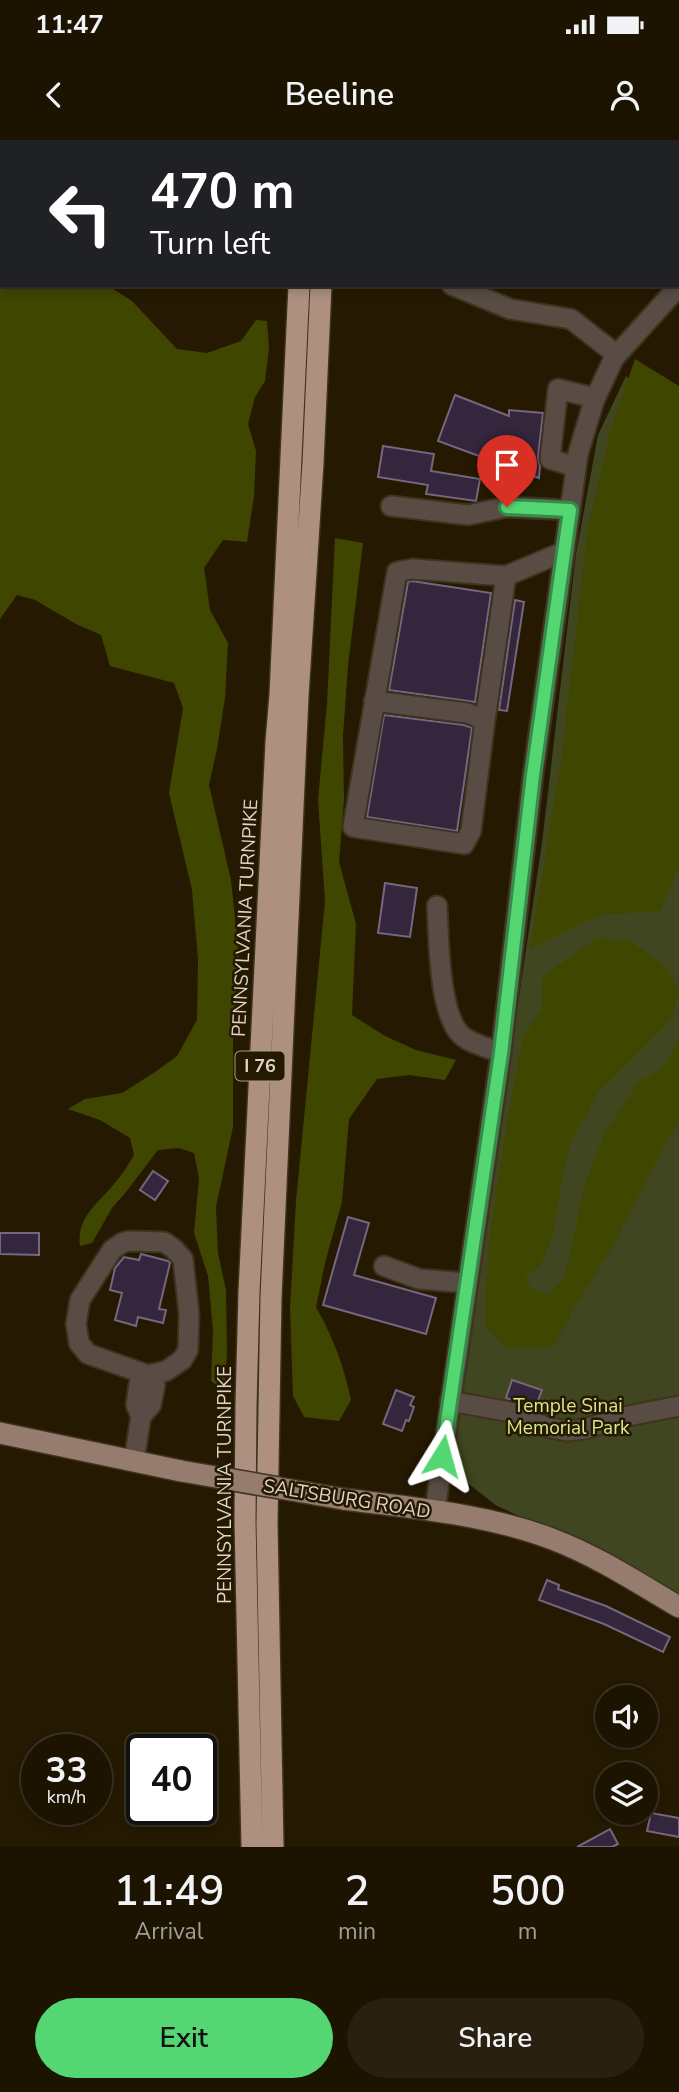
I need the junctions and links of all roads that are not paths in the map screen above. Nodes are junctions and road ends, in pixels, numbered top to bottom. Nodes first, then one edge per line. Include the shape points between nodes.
1 (299, 287) edge
2 (321, 287) edge
3 (457, 287) edge
4 (678, 287) edge
5 (617, 355) junction
6 (595, 398) junction
7 (576, 467) junction
8 (391, 506) dead end
9 (570, 510) junction
10 (563, 552) junction
11 (506, 576) junction
12 (374, 701) junction
13 (485, 720) junction
14 (438, 906) dead end
15 (501, 1053) junction
16 (384, 1266) dead end
17 (467, 1283) junction
18 (148, 1375) junction
19 (450, 1401) junction
20 (679, 1406) edge
21 (0, 1433) edge
22 (134, 1461) junction
23 (435, 1511) junction
24 (679, 1607) edge
25 (252, 1847) edge
26 (273, 1847) edge

1 - 25 highway, PENNSYLVANIA TURNPIKE / I 76 via 249,1292 245,1521
2 - 26 highway, I 76 via 270,1311 267,1523
3 - 5 street via 510,309 571,319
4 - 5 street
5 - 6 street
6 - 7 street
6 - 7 street via 558,389 550,459
7 - 9 street
8 - 9 street via 468,515 507,507
9 - 10 street
10 - 11 street
10 - 15 street
11 - 12 street via 412,569 397,572
11 - 13 street
12 - 13 street via 467,713
12 - 13 street via 353,827 464,845 471,831
14 - 15 street via 441,982 454,1027 465,1039
15 - 17 street
16 - 17 street via 419,1279
17 - 19 street
18 - 18 street via 88,1354 79,1343 76,1324 80,1300 112,1250 129,1241 163,1242 183,1259 188,1350 183,1360 166,1371
18 - 22 street via 155,1385 151,1405 141,1416
19 - 20 street via 516,1413 567,1431
19 - 23 street
21 - 22 main road, SALTSBURG ROAD
22 - 23 main road, SALTSBURG ROAD, bridge
23 - 24 main road, SALTSBURG ROAD via 554,1540

